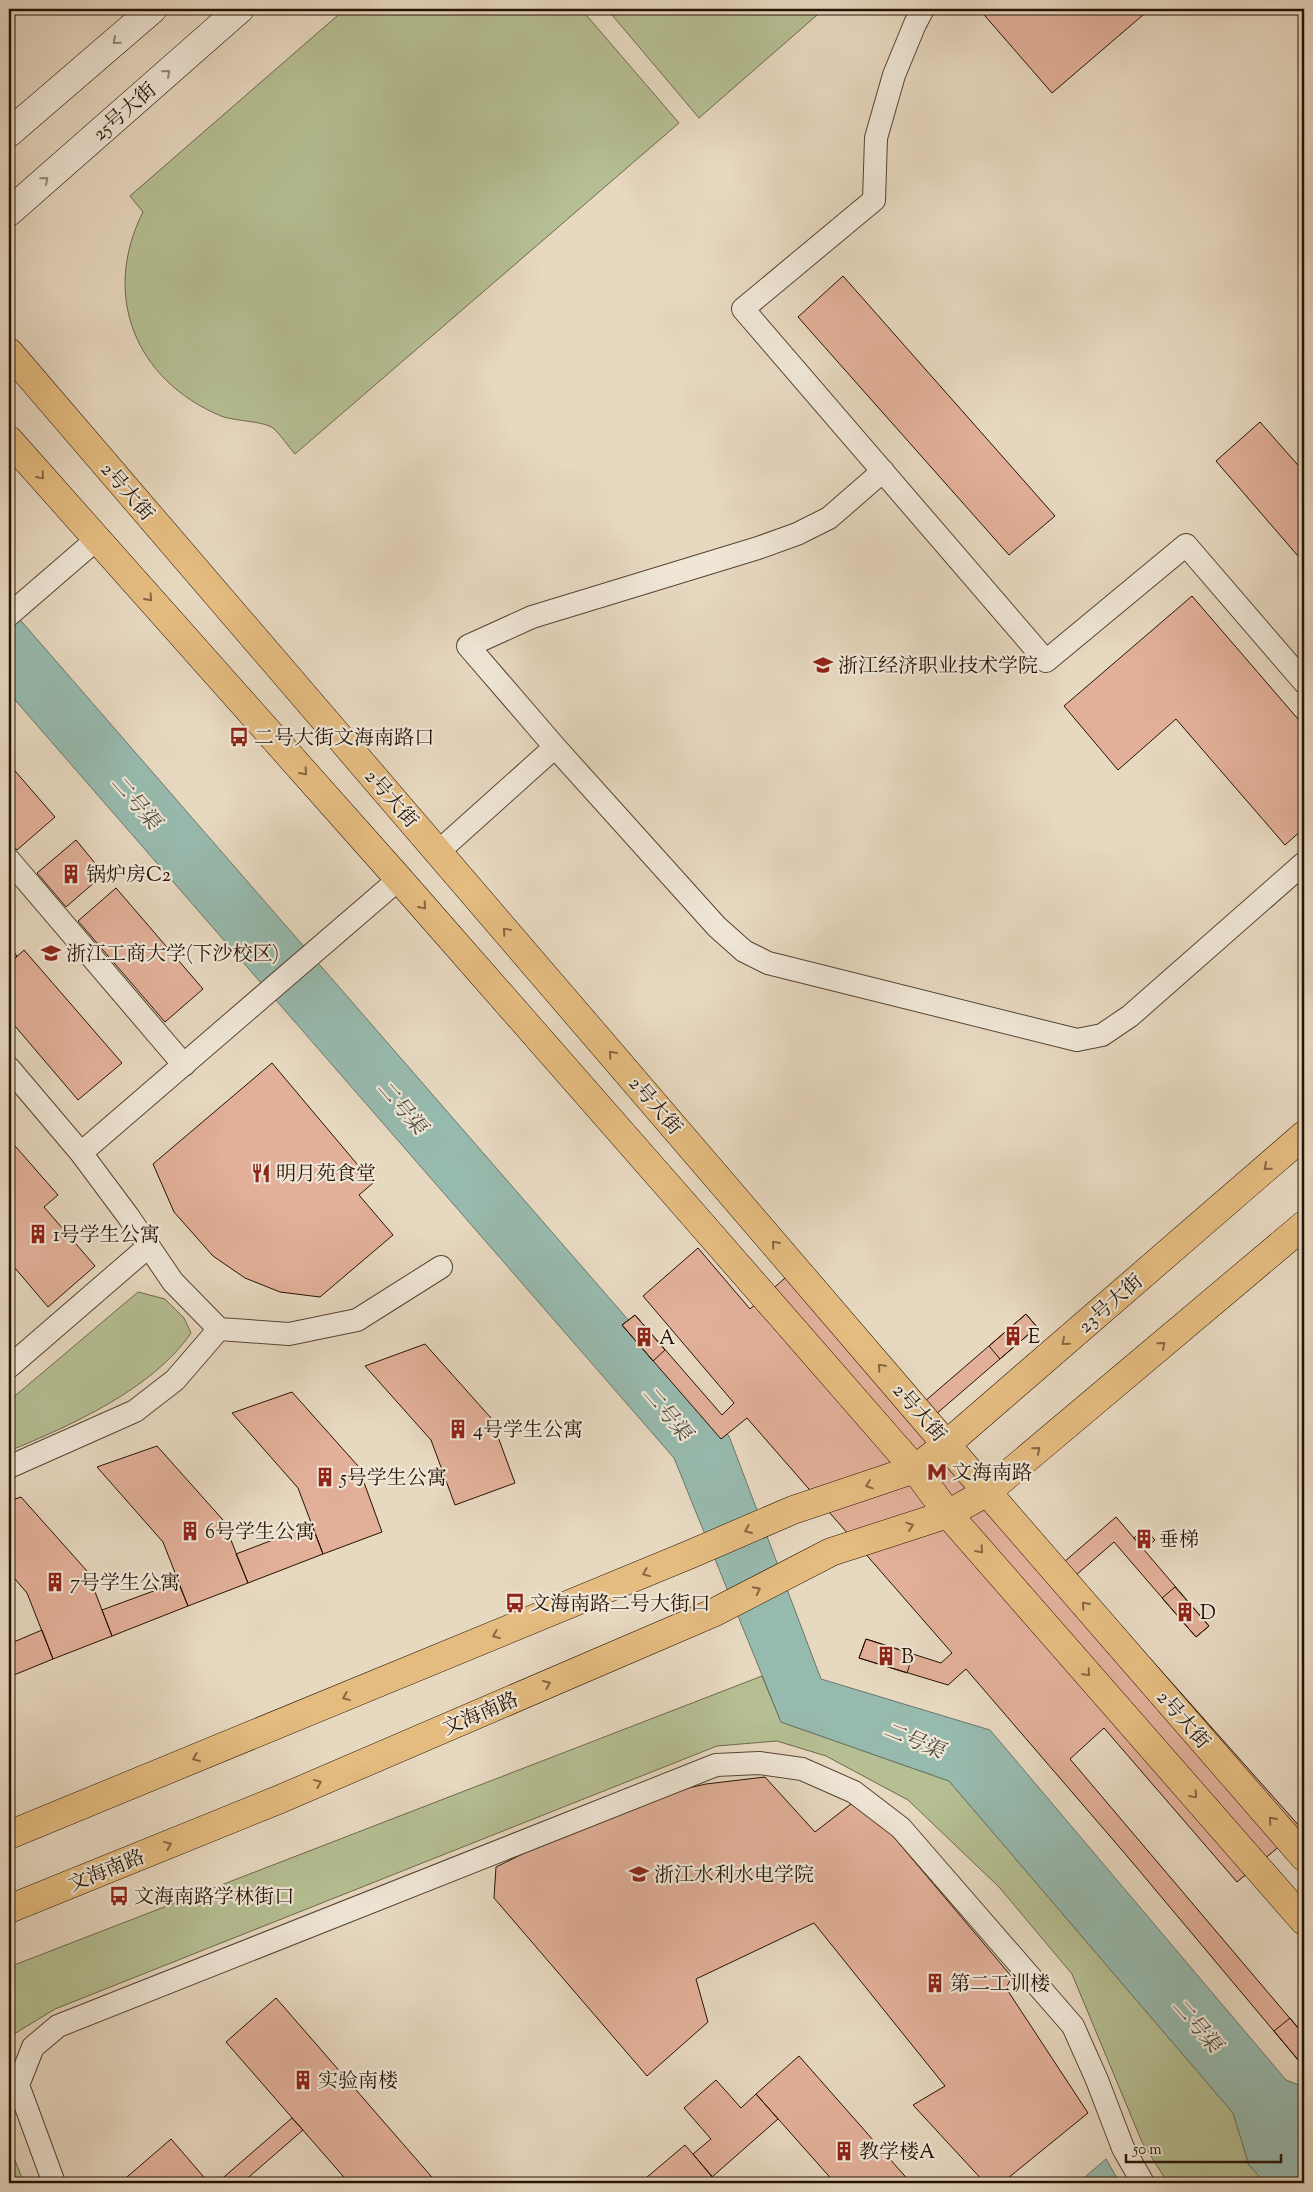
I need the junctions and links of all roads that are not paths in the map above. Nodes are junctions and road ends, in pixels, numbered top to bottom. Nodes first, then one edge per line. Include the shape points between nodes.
1 (153, 9) edge
2 (240, 9) edge
3 (923, 9) edge
4 (9, 133) edge
5 (9, 212) edge
6 (9, 352) edge
7 (9, 440) edge
8 (883, 472) junction
9 (97, 540) junction
10 (9, 615) edge
11 (1304, 682) edge
12 (555, 747) junction
13 (438, 852) junction
14 (9, 860) edge
15 (1304, 863) edge
16 (399, 879) junction
17 (184, 1065) junction
18 (11, 1074) edge
19 (1304, 1135) edge
20 (81, 1153) junction
21 (1304, 1225) edge
22 (149, 1246) junction
23 (441, 1267) dead end
24 (219, 1329) junction
25 (9, 1366) edge
26 (947, 1444) junction
27 (9, 1467) edge
28 (915, 1469) junction
29 (987, 1492) junction
30 (948, 1514) junction
31 (9, 1835) edge
32 (1304, 1857) edge
33 (9, 1909) edge
34 (1304, 1921) edge
35 (54, 2183) edge
36 (1143, 2183) edge

1 -> 4 main road
5 -> 2 main road, 25号大街
3 - 8 street via 894,75 876,138 874,200 743,309
6 - 13 main road, 2号大街
7 -> 9 main road, 2号大街
8 - 11 street via 1046,661 1186,545
8 - 12 street via 830,518 797,534 532,617 468,646
9 - 10 street
9 -> 16 main road, 2号大街
12 - 13 street
12 - 15 street via 717,927 744,950 768,963 1077,1040 1102,1036 1130,1016
26 -> 13 main road, 2号大街
14 - 17 street
16 - 17 street
16 -> 28 main road, 2号大街
17 - 20 street
18 - 20 street
19 -> 26 main road, 23号大街
20 - 22 street
29 -> 21 main road
22 - 24 street via 173,1282
22 - 25 street
23 - 24 street via 357,1320 288,1334
24 - 27 street via 175,1380 135,1411
26 - 28 main road, 23号大街
26 - 29 main road, 2号大街
28 - 30 main road, 2号大街
28 -> 31 main road via 793,1510
29 - 30 main road
32 -> 29 main road, 2号大街
33 -> 30 main road, 文海南路 via 278,1800 714,1613 831,1552
30 -> 34 main road, 2号大街
35 - 36 street via 18,2085 33,2048 58,2026 716,1765 759,1763 802,1769 854,1792 901,1828 1073,2026 1123,2148

